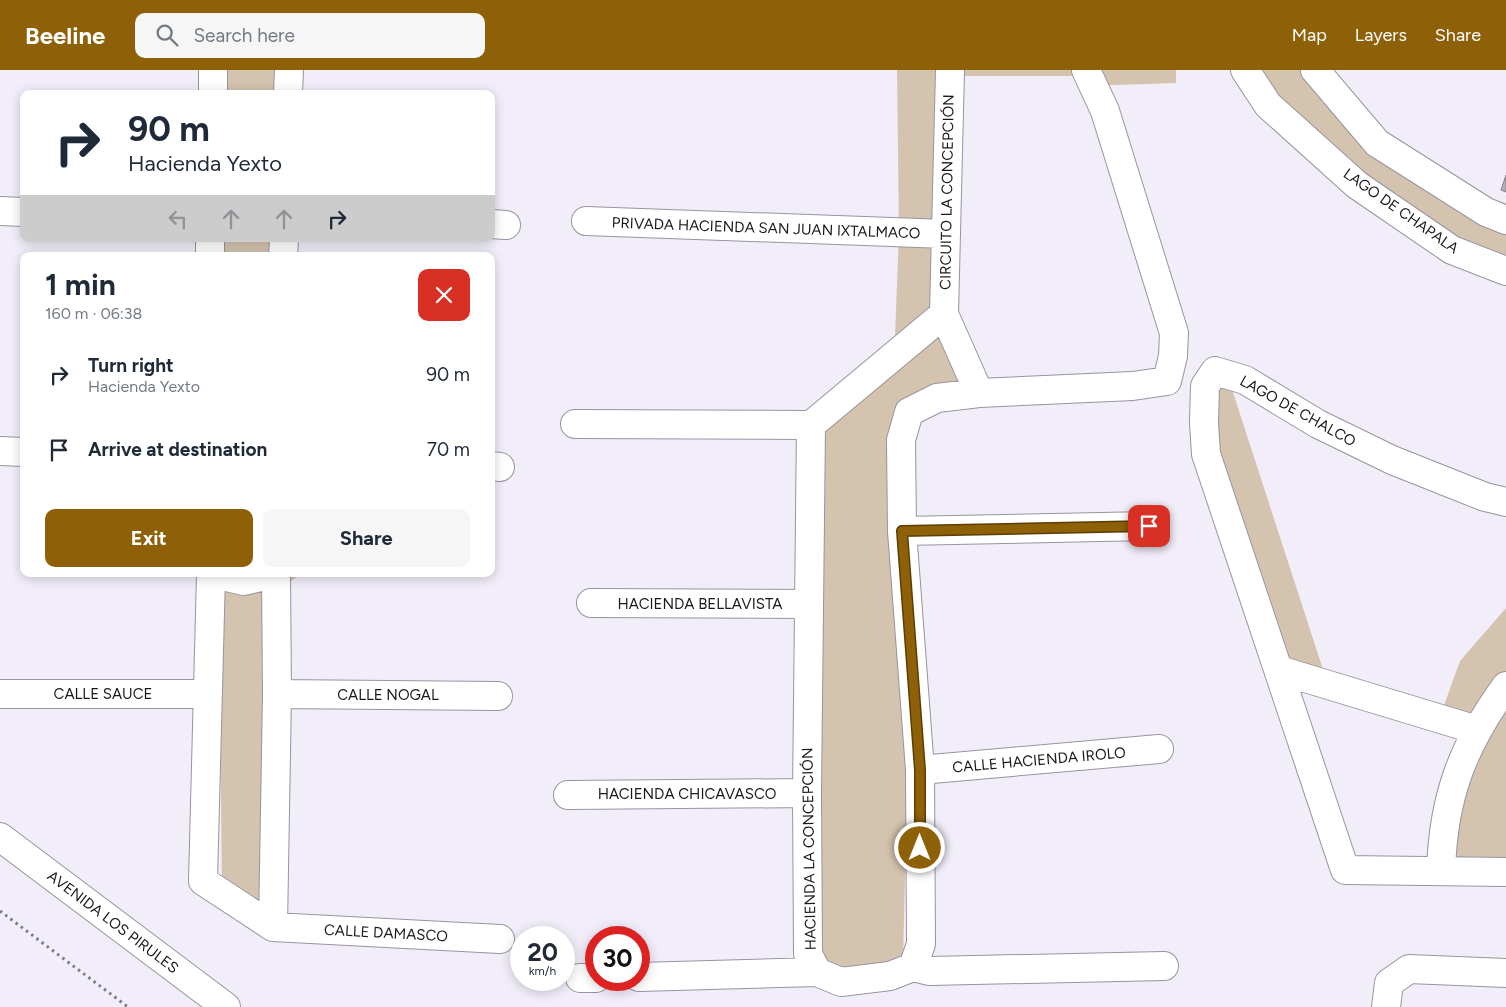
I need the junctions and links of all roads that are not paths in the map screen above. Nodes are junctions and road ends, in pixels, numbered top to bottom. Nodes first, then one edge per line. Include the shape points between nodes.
1 (213, 70) edge
2 (289, 70) edge
3 (950, 70) edge
4 (1086, 70) edge
5 (1245, 70) edge
6 (1316, 70) edge
7 (213, 90) edge
8 (288, 90) edge
9 (0, 211) edge
10 (20, 212) edge
11 (1506, 220) edge
12 (586, 221) dead end
13 (946, 234) junction
14 (1506, 271) edge
15 (944, 314) junction
16 (979, 393) junction
17 (575, 424) dead end
18 (811, 424) junction
19 (0, 451) edge
20 (20, 452) edge
21 (1506, 502) edge
22 (1149, 526) dead end
23 (902, 531) junction
24 (212, 577) edge
25 (224, 577) edge
26 (263, 577) edge
27 (275, 577) edge
28 (591, 603) dead end
29 (809, 604) junction
30 (1279, 670) junction
31 (1506, 686) edge
32 (0, 694) edge
33 (206, 694) junction
34 (277, 694) junction
35 (498, 696) dead end
36 (1477, 730) junction
37 (1159, 748) dead end
38 (920, 770) junction
39 (807, 793) junction
40 (568, 795) dead end
41 (0, 837) edge
42 (1441, 871) junction
43 (1506, 872) edge
44 (273, 927) junction
45 (500, 939) dead end
46 (1164, 966) dead end
47 (913, 967) junction
48 (817, 972) junction
49 (1506, 973) edge
50 (650, 977) edge
51 (226, 1007) edge
52 (1386, 1007) edge

1 - 7 street
2 - 8 street
3 - 13 street, CIRCUITO LA CONCEPCIÓN
4 - 16 street via 1105,111 1174,333 1168,379 1133,386
5 - 14 street, LAGO DE CHAPALA via 1268,105 1357,185 1452,250
6 - 11 street via 1377,143 1486,212
9 - 10 street
12 - 13 street, PRIVADA HACIENDA SAN JUAN IXTALMACO
13 - 15 street, CIRCUITO LA CONCEPCIÓN
15 - 16 street
15 - 18 street
16 - 23 street via 937,398 909,412 901,440
17 - 18 street
18 - 29 street, HACIENDA LA CONCEPCIÓN
19 - 20 street
21 - 30 street, LAGO DE CHALCO via 1392,460 1318,424 1245,380 1215,371 1205,386 1206,454
22 - 23 street
23 - 38 street
24 - 33 street
25 - 26 street via 244,582
27 - 34 street
28 - 29 street, HACIENDA BELLAVISTA
29 - 39 street, HACIENDA LA CONCEPCIÓN
30 - 36 street
30 - 42 street, LAGO DE CHALCO via 1345,870
31 - 36 street
32 - 33 street, CALLE SAUCE
33 - 44 street via 203,881
34 - 35 street, CALLE NOGAL
34 - 44 street
36 - 42 street via 1450,793
37 - 38 street, CALLE HACIENDA IROLO
38 - 47 street via 921,944
39 - 40 street, HACIENDA CHICAVASCO
39 - 48 street, HACIENDA LA CONCEPCIÓN via 808,954
41 - 51 street, AVENIDA LOS PIRULES
42 - 43 street, LAGO DE CHALCO
44 - 45 street, CALLE DAMASCO
46 - 47 street via 929,971
47 - 48 street, HACIENDA LA CONCEPCIÓN via 890,976 841,982
48 - 50 street
49 - 52 street via 1409,969 1388,983

